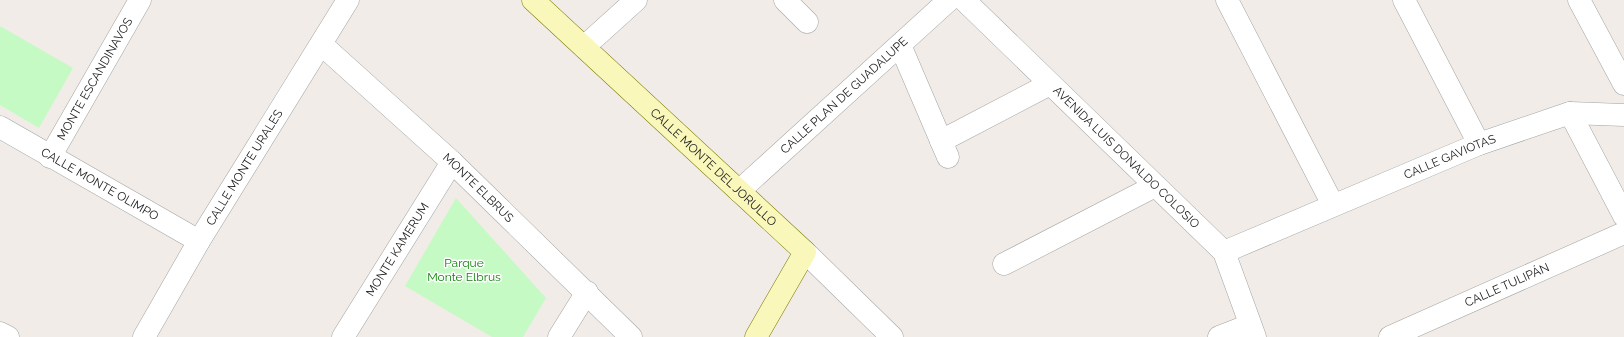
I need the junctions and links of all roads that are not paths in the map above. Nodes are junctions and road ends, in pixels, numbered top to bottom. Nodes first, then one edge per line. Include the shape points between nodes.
1 (140, 0) edge
2 (348, 0) edge
3 (533, 0) edge
4 (636, 0) edge
5 (785, 0) edge
6 (949, 0) edge
7 (964, 0) edge
8 (1227, 0) edge
9 (1404, 0) edge
10 (1579, 0) edge
11 (807, 22) dead end
12 (321, 44) junction
13 (900, 45) junction
14 (584, 47) junction
15 (1050, 84) junction
16 (1624, 84) edge
17 (1570, 113) junction
18 (1624, 115) edge
19 (0, 127) edge
20 (1480, 144) junction
21 (50, 157) junction
22 (452, 162) junction
23 (1155, 186) junction
24 (739, 191) junction
25 (1333, 205) junction
26 (1624, 216) edge
27 (1624, 233) edge
28 (199, 241) junction
29 (805, 252) junction
30 (1224, 252) junction
31 (1004, 264) dead end
32 (587, 292) junction
33 (1252, 331) edge
34 (0, 333) edge
35 (8, 337) edge
36 (144, 337) edge
37 (343, 337) edge
38 (559, 337) edge
39 (632, 337) edge
40 (756, 337) edge
41 (892, 337) edge
42 (1219, 337) edge
43 (1390, 337) edge

1 - 21 street, MONTE ESCANDINAVOS
2 - 12 street, CALLE MONTE URALES
3 - 14 street, CALLE MONTE DEL JORULLO
4 - 14 street
5 - 11 street
6 - 13 street, CALLE PLAN DE GUADALUPE
7 - 15 street, AVENIDA LUIS DONALDO COLOSIO
8 - 25 street
9 - 20 street
10 - 16 street
12 - 22 street, MONTE ELBRUS
12 - 28 street, CALLE MONTE URALES
13 - 15 street via 944,149
13 - 24 street, CALLE PLAN DE GUADALUPE
14 - 24 street, CALLE MONTE DEL JORULLO
15 - 23 street, AVENIDA LUIS DONALDO COLOSIO
17 - 18 street
17 - 20 street, CALLE GAVIOTAS
17 - 26 street
19 - 21 street, CALLE MONTE OLIMPO
20 - 25 street, CALLE GAVIOTAS
21 - 28 street, CALLE MONTE OLIMPO
22 - 32 street, MONTE ELBRUS
22 - 37 street, MONTE KAMERUM
23 - 30 street, AVENIDA LUIS DONALDO COLOSIO
23 - 31 street
24 - 29 street, CALLE MONTE DEL JORULLO
25 - 30 street, CALLE GAVIOTAS
27 - 43 street, CALLE TULIPÁN
28 - 36 street, CALLE MONTE URALES
29 - 40 street
29 - 41 street, CALLE MONTE DEL JORULLO
30 - 33 street, AVENIDA LUIS DONALDO COLOSIO
32 - 38 street
32 - 39 street, MONTE ELBRUS
33 - 42 street
34 - 35 street

